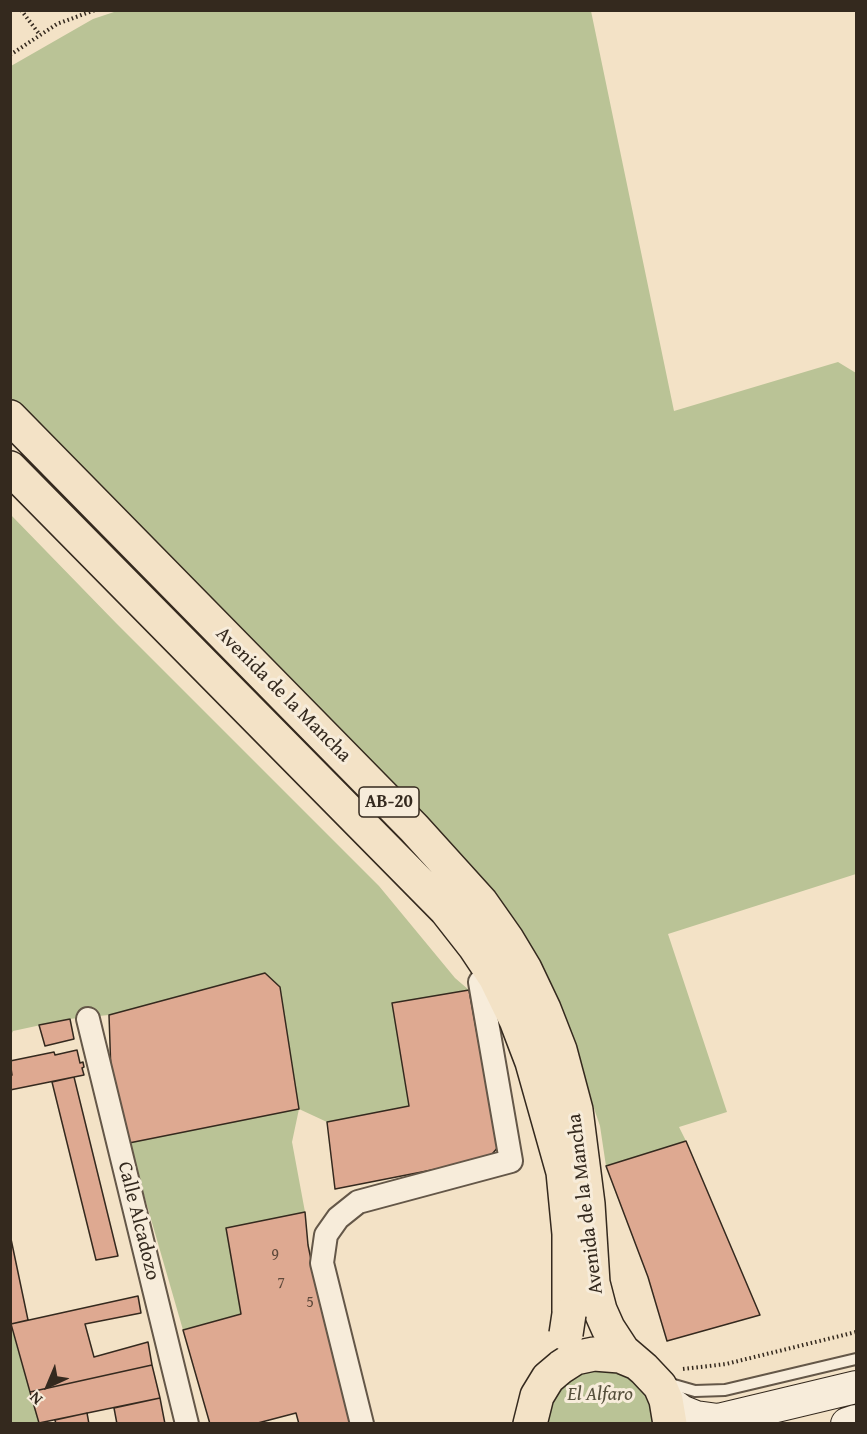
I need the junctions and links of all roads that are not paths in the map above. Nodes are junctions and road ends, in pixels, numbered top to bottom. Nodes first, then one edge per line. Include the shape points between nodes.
1 (10, 417) edge
2 (10, 468) edge
3 (480, 982) dead end
4 (88, 1018) dead end
5 (856, 1359) edge
6 (561, 1367) junction
7 (660, 1387) edge
8 (856, 1387) edge
9 (533, 1410) edge
10 (856, 1421) edge
11 (187, 1424) edge
12 (362, 1424) edge
13 (514, 1424) edge
14 (847, 1424) edge

1 - 7 main road, Avenida de la Mancha / AB-20 via 414,828 481,903 507,939 548,1019 576,1110 593,1283 600,1310 623,1351
2 - 6 main road, Avenida de la Mancha / AB-20 via 446,910 495,977 532,1062 563,1172 569,1234 568,1324
3 - 12 street via 511,1161 358,1202 338,1218 326,1235 322,1263
4 - 11 street, Calle Alcadozo
5 - 7 lane via 725,1390
6 - 7 main road via 575,1358 594,1354 620,1356
6 - 9 main road via 548,1378
7 - 8 main road via 681,1411 718,1420
9 - 13 main road
10 - 14 main road

